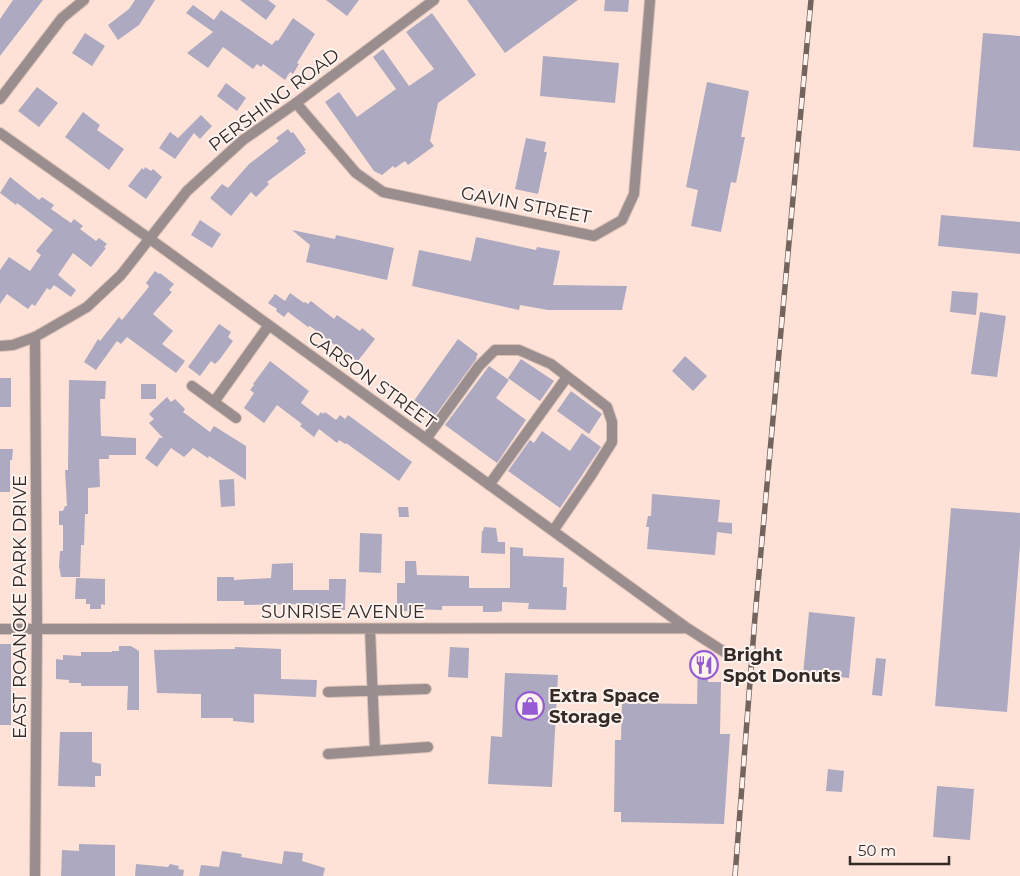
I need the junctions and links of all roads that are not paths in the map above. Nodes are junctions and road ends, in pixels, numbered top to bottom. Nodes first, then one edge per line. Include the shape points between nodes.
1 (84, 0) edge
2 (434, 0) edge
3 (650, 0) edge
4 (0, 99) edge
5 (296, 103) junction
6 (0, 133) edge
7 (150, 239) junction
8 (269, 325) junction
9 (35, 337) junction
10 (0, 346) edge
11 (567, 376) junction
12 (192, 386) dead end
13 (214, 402) junction
14 (236, 418) dead end
15 (426, 439) junction
16 (489, 485) junction
17 (553, 531) junction
18 (370, 628) junction
19 (686, 628) junction
20 (0, 629) edge
21 (37, 629) junction
22 (726, 653) dead end
23 (426, 689) dead end
24 (373, 690) junction
25 (328, 692) dead end
26 (428, 747) dead end
27 (375, 750) junction
28 (328, 754) dead end
29 (35, 876) edge

1 - 4 street via 62,18
2 - 5 street, PERSHING ROAD
3 - 5 street, GAVIN STREET via 634,194 622,220 594,236 383,192 356,173
5 - 7 street, PERSHING ROAD via 243,140 194,185
6 - 7 street, CARSON STREET
7 - 8 street, CARSON STREET
7 - 9 street, PERSHING ROAD via 121,275 87,307
8 - 13 street
8 - 15 street, CARSON STREET
9 - 10 street, PERSHING ROAD
9 - 21 street, EAST ROANOKE PARK DRIVE
11 - 15 street via 519,350 496,350 479,366
11 - 16 street
11 - 17 street via 607,406 612,422 612,442
12 - 13 street
13 - 14 street
15 - 16 street, CARSON STREET
16 - 17 street, CARSON STREET
17 - 19 street, CARSON STREET
18 - 19 street, SUNRISE AVENUE
18 - 21 street, SUNRISE AVENUE
18 - 24 street
19 - 22 street, CARSON STREET
20 - 21 street, SUNRISE AVENUE
21 - 29 street, EAST ROANOKE PARK DRIVE
23 - 24 street
24 - 25 street
24 - 27 street
26 - 27 street
27 - 28 street

